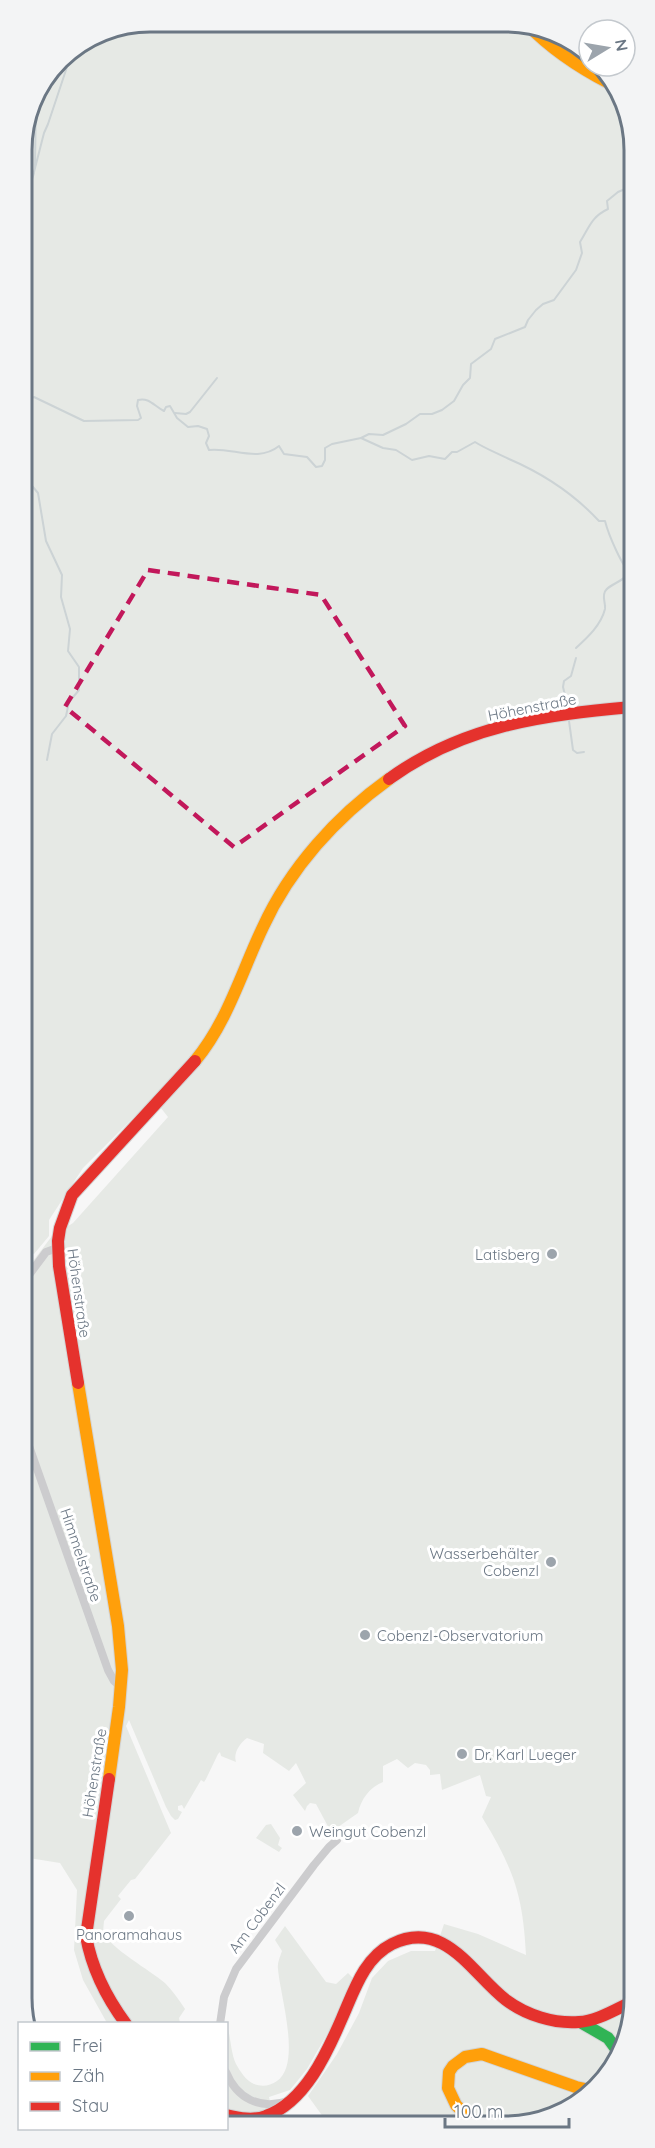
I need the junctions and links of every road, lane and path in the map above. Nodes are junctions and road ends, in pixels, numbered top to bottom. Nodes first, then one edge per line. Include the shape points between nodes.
1 (540, 37) edge
2 (599, 78) edge
3 (624, 708) edge
4 (57, 1248) junction
5 (32, 1270) edge
6 (32, 1455) edge
7 (121, 1687) junction
8 (337, 1840) dead end
9 (623, 2006) edge
10 (125, 2022) edge
11 (220, 2022) edge
12 (582, 2023) junction
13 (613, 2045) edge
14 (228, 2076) edge
15 (582, 2088) edge
16 (294, 2100) junction
17 (270, 2116) edge
18 (467, 2116) edge

1 - 2 street
3 - 4 street, Höhenstraße via 531,719 460,740 387,779 347,810 313,847 279,894 233,1001 211,1041 72,1195 62,1218
4 - 5 street via 46,1252
4 - 7 street, Höhenstraße via 118,1626
6 - 7 street, Himmelstraße via 108,1670
7 - 10 street, Höhenstraße via 86,1936 96,1978
8 - 11 street, Am Cobenzl via 236,1969 224,1997
9 - 12 street
12 - 13 street
12 - 16 street via 539,2018 518,2008 493,1989 460,1952 446,1944 427,1939 402,1941 387,1947 368,1963 327,2049
14 - 16 street via 238,2092 255,2103 270,2105
15 - 18 street via 482,2054 466,2056 451,2068 448,2090
16 - 17 street

